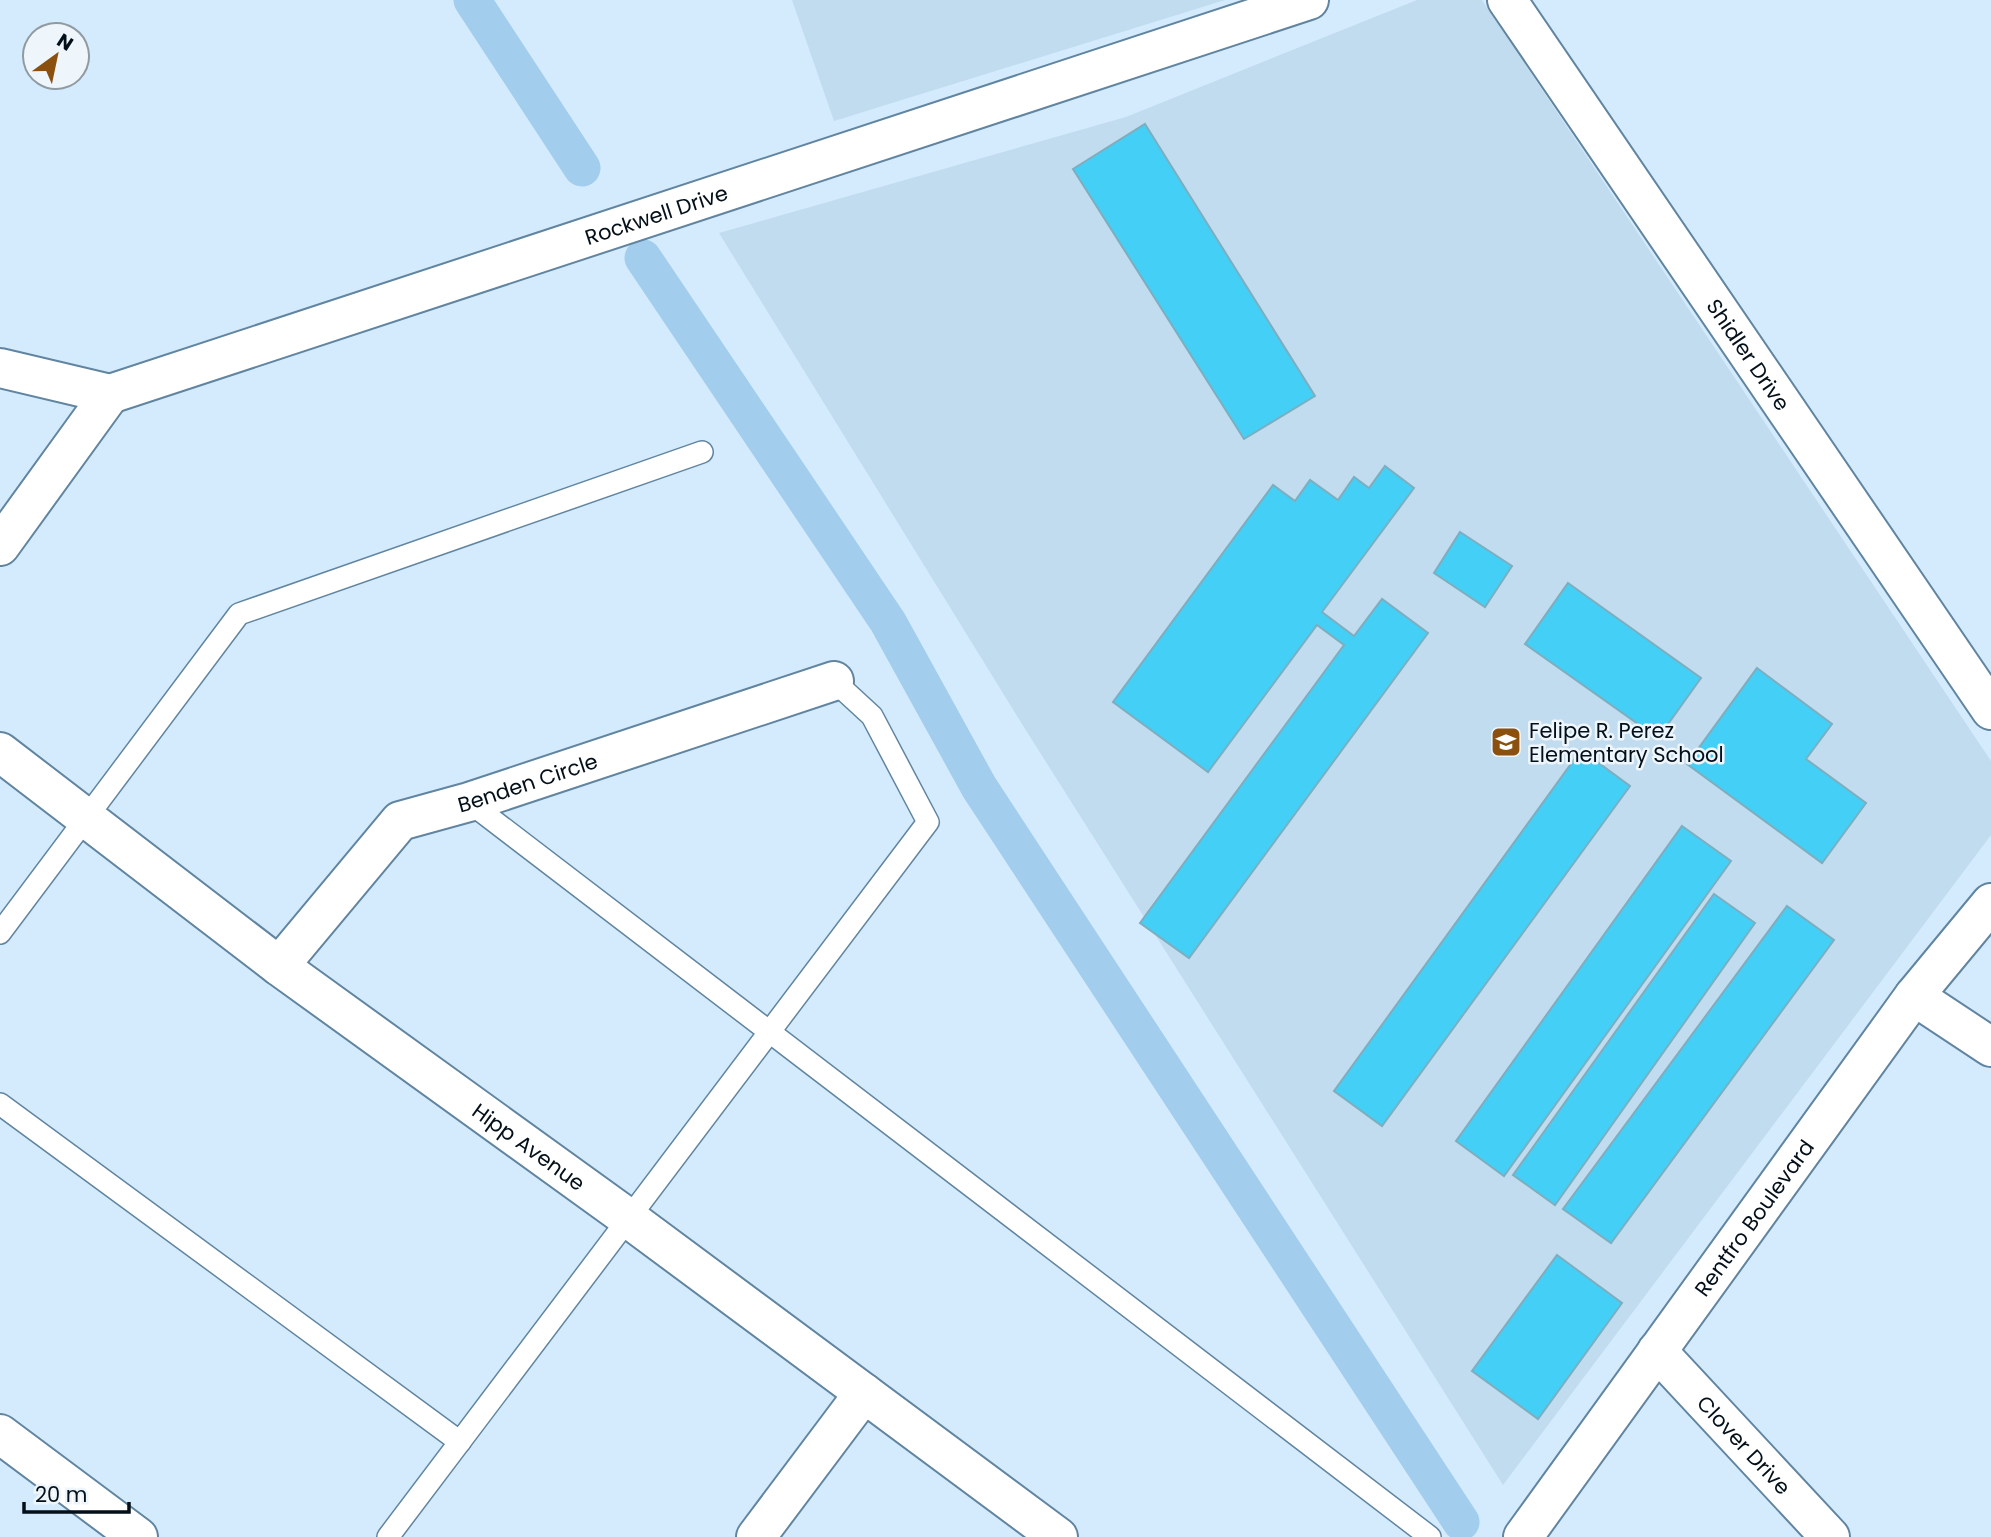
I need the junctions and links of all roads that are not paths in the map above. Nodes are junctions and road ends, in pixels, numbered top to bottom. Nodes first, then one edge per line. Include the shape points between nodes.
1 (1309, 0) edge
2 (1507, 0) edge
3 (0, 368) edge
4 (110, 394) junction
5 (702, 452) dead end
6 (0, 546) edge
7 (834, 681) joint
8 (1991, 710) edge
9 (0, 752) edge
10 (469, 802) junction
11 (87, 817) junction
12 (1991, 903) edge
13 (0, 933) edge
14 (279, 966) junction
15 (1914, 996) junction
16 (768, 1033) junction
17 (1991, 1047) edge
18 (0, 1104) edge
19 (628, 1218) junction
20 (1657, 1351) junction
21 (864, 1393) junction
22 (0, 1434) edge
23 (460, 1442) junction
24 (138, 1537) edge
25 (388, 1537) edge
26 (756, 1537) edge
27 (1058, 1537) edge
28 (1430, 1537) edge
29 (1523, 1537) edge
30 (1830, 1537) edge

1 - 4 street, Rockwell Drive
2 - 8 street, Shidler Drive
3 - 4 street
4 - 6 street
5 - 11 lane via 239,614
7 - 10 street, Benden Circle
7 - 16 lane via 872,716 928,822
9 - 11 street, Hipp Avenue
10 - 14 street, Benden Circle via 400,821
10 - 16 lane
11 - 13 lane
11 - 14 street, Hipp Avenue
12 - 15 street, Rentfro Boulevard
14 - 19 street, Hipp Avenue
15 - 17 street
15 - 20 street, Rentfro Boulevard
16 - 19 lane
16 - 28 lane
18 - 23 lane
19 - 21 street, Hipp Avenue
19 - 23 lane
20 - 29 street, Rentfro Boulevard
20 - 30 street, Clover Drive
21 - 26 street
21 - 27 street, Hipp Avenue
22 - 24 street
23 - 25 lane

